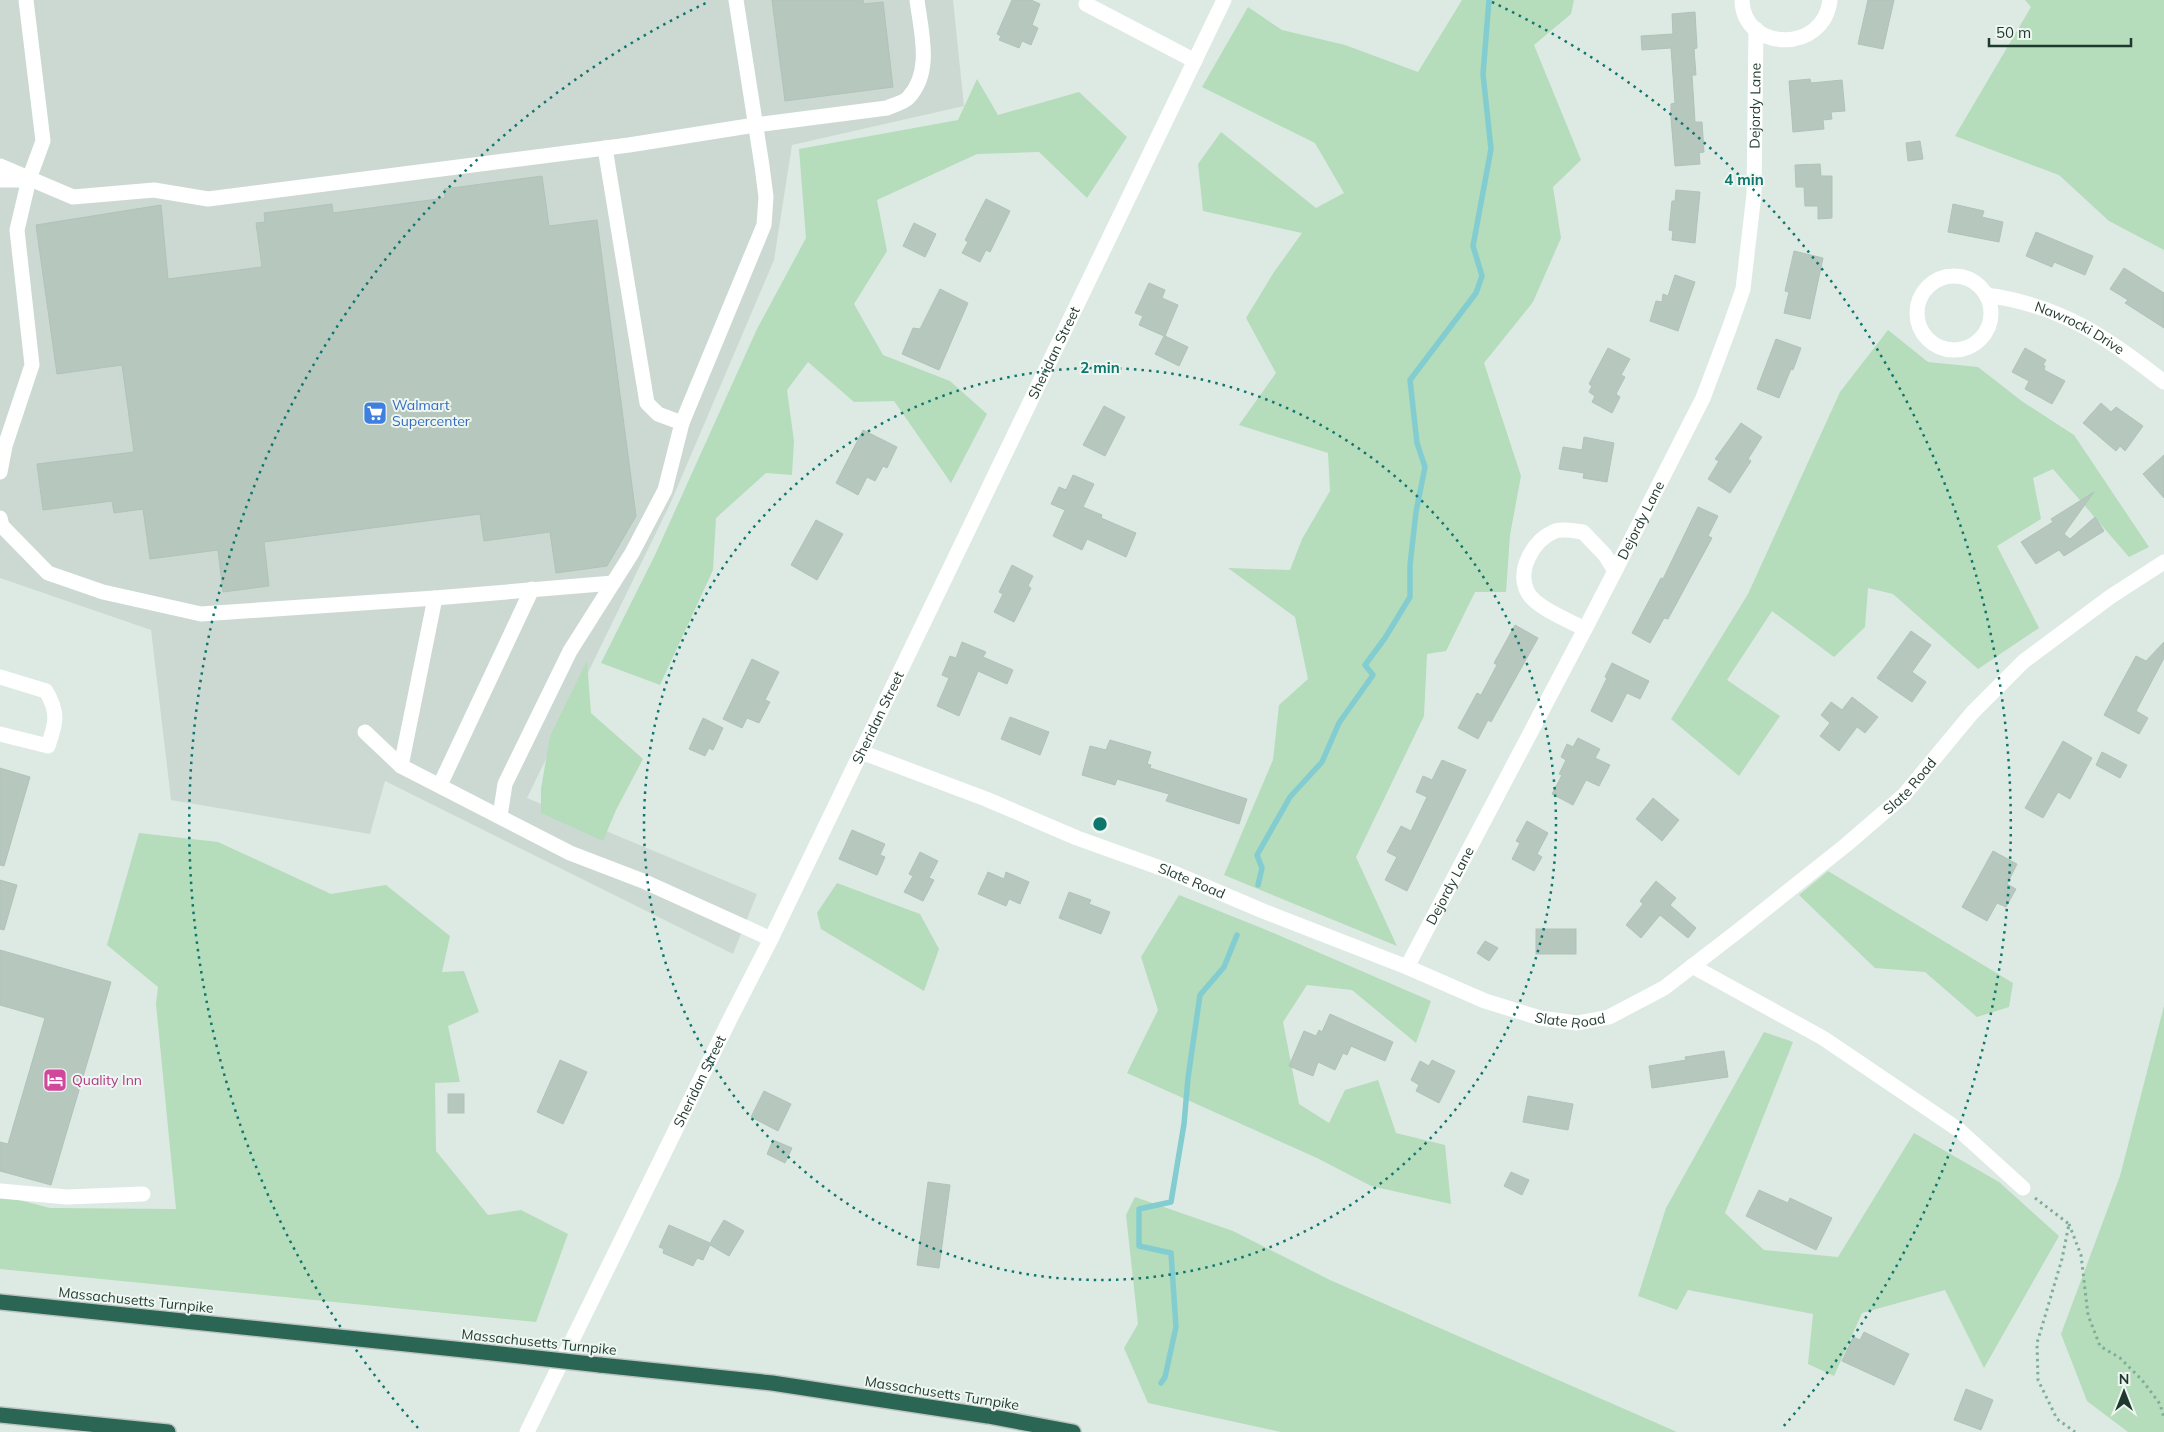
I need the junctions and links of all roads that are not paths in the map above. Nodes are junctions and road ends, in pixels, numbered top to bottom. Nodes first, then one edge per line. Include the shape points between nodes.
1 (26, 0) edge
2 (736, 0) edge
3 (917, 0) edge
4 (1224, 0) edge
5 (1742, 0) edge
6 (1830, 0) edge
7 (1086, 4) dead end
8 (1756, 28) junction
9 (1195, 61) junction
10 (755, 125) junction
11 (606, 148) junction
12 (0, 166) edge
13 (29, 179) junction
14 (0, 180) edge
15 (1986, 295) junction
16 (2164, 382) edge
17 (682, 423) junction
18 (0, 472) edge
19 (1, 523) edge
20 (2164, 562) edge
21 (1614, 571) junction
22 (613, 583) junction
23 (532, 589) junction
24 (435, 598) junction
25 (1585, 629) junction
26 (0, 677) edge
27 (365, 732) dead end
28 (0, 734) edge
29 (861, 752) junction
30 (401, 766) junction
31 (440, 785) junction
32 (500, 816) junction
33 (771, 939) junction
34 (1692, 966) junction
35 (1407, 968) junction
36 (2023, 1188) road end
37 (0, 1191) edge
38 (143, 1194) dead end
39 (0, 1302) edge
40 (0, 1415) edge
41 (168, 1432) edge
42 (527, 1432) edge
43 (1073, 1432) edge

1 - 13 street via 44,140
2 - 10 street
3 - 10 street via 924,53 921,80 907,99 887,108
4 - 9 street, Sheridan Street
5 - 8 street via 1747,18
6 - 8 street via 1822,22 1812,33 1798,39 1775,39
7 - 9 street
8 - 21 street, Dejordy Lane via 1754,194 1743,289 1703,398
9 - 29 street, Sheridan Street
10 - 11 street
10 - 17 street via 766,198 764,225
11 - 13 street via 208,199 154,190 73,198
11 - 17 street via 647,403 658,414
12 - 13 street
13 - 14 street
13 - 18 street via 17,230 32,366 5,446
15 - 15 street via 1979,285 1963,278 1946,277 1935,282 1926,289 1917,310 1923,333 1943,348 1955,350 1973,344 1986,331 1991,319
15 - 16 street, Nawrocki Drive via 2016,299 2062,314 2121,348
17 - 22 street via 665,490
19 - 24 street via 48,573 103,592 201,614
20 - 34 street, Slate Road via 2110,597 2024,661 1972,713 1904,795 1846,845
21 - 25 street
21 - 25 street, Dejordy Lane via 1605,555 1584,532 1554,531 1536,544 1524,569 1527,591 1540,605
22 - 23 street
22 - 32 street via 570,651 521,749 505,784
23 - 24 street
23 - 31 street
24 - 30 street
25 - 35 street, Dejordy Lane
26 - 28 street via 46,691 54,705 56,722 48,746
27 - 30 street
29 - 33 street, Sheridan Street
29 - 35 street, Slate Road via 986,798 1077,838 1169,871
30 - 31 street
31 - 32 street
32 - 33 street via 570,853 643,881
33 - 42 street, Sheridan Street
34 - 35 street, Slate Road via 1664,988 1609,1017 1577,1023 1540,1018 1485,1001
34 - 36 street via 1823,1038 1959,1130
37 - 38 street via 66,1198
39 - 43 highway, Massachusetts Turnpike, bridge via 772,1384
40 - 41 highway

